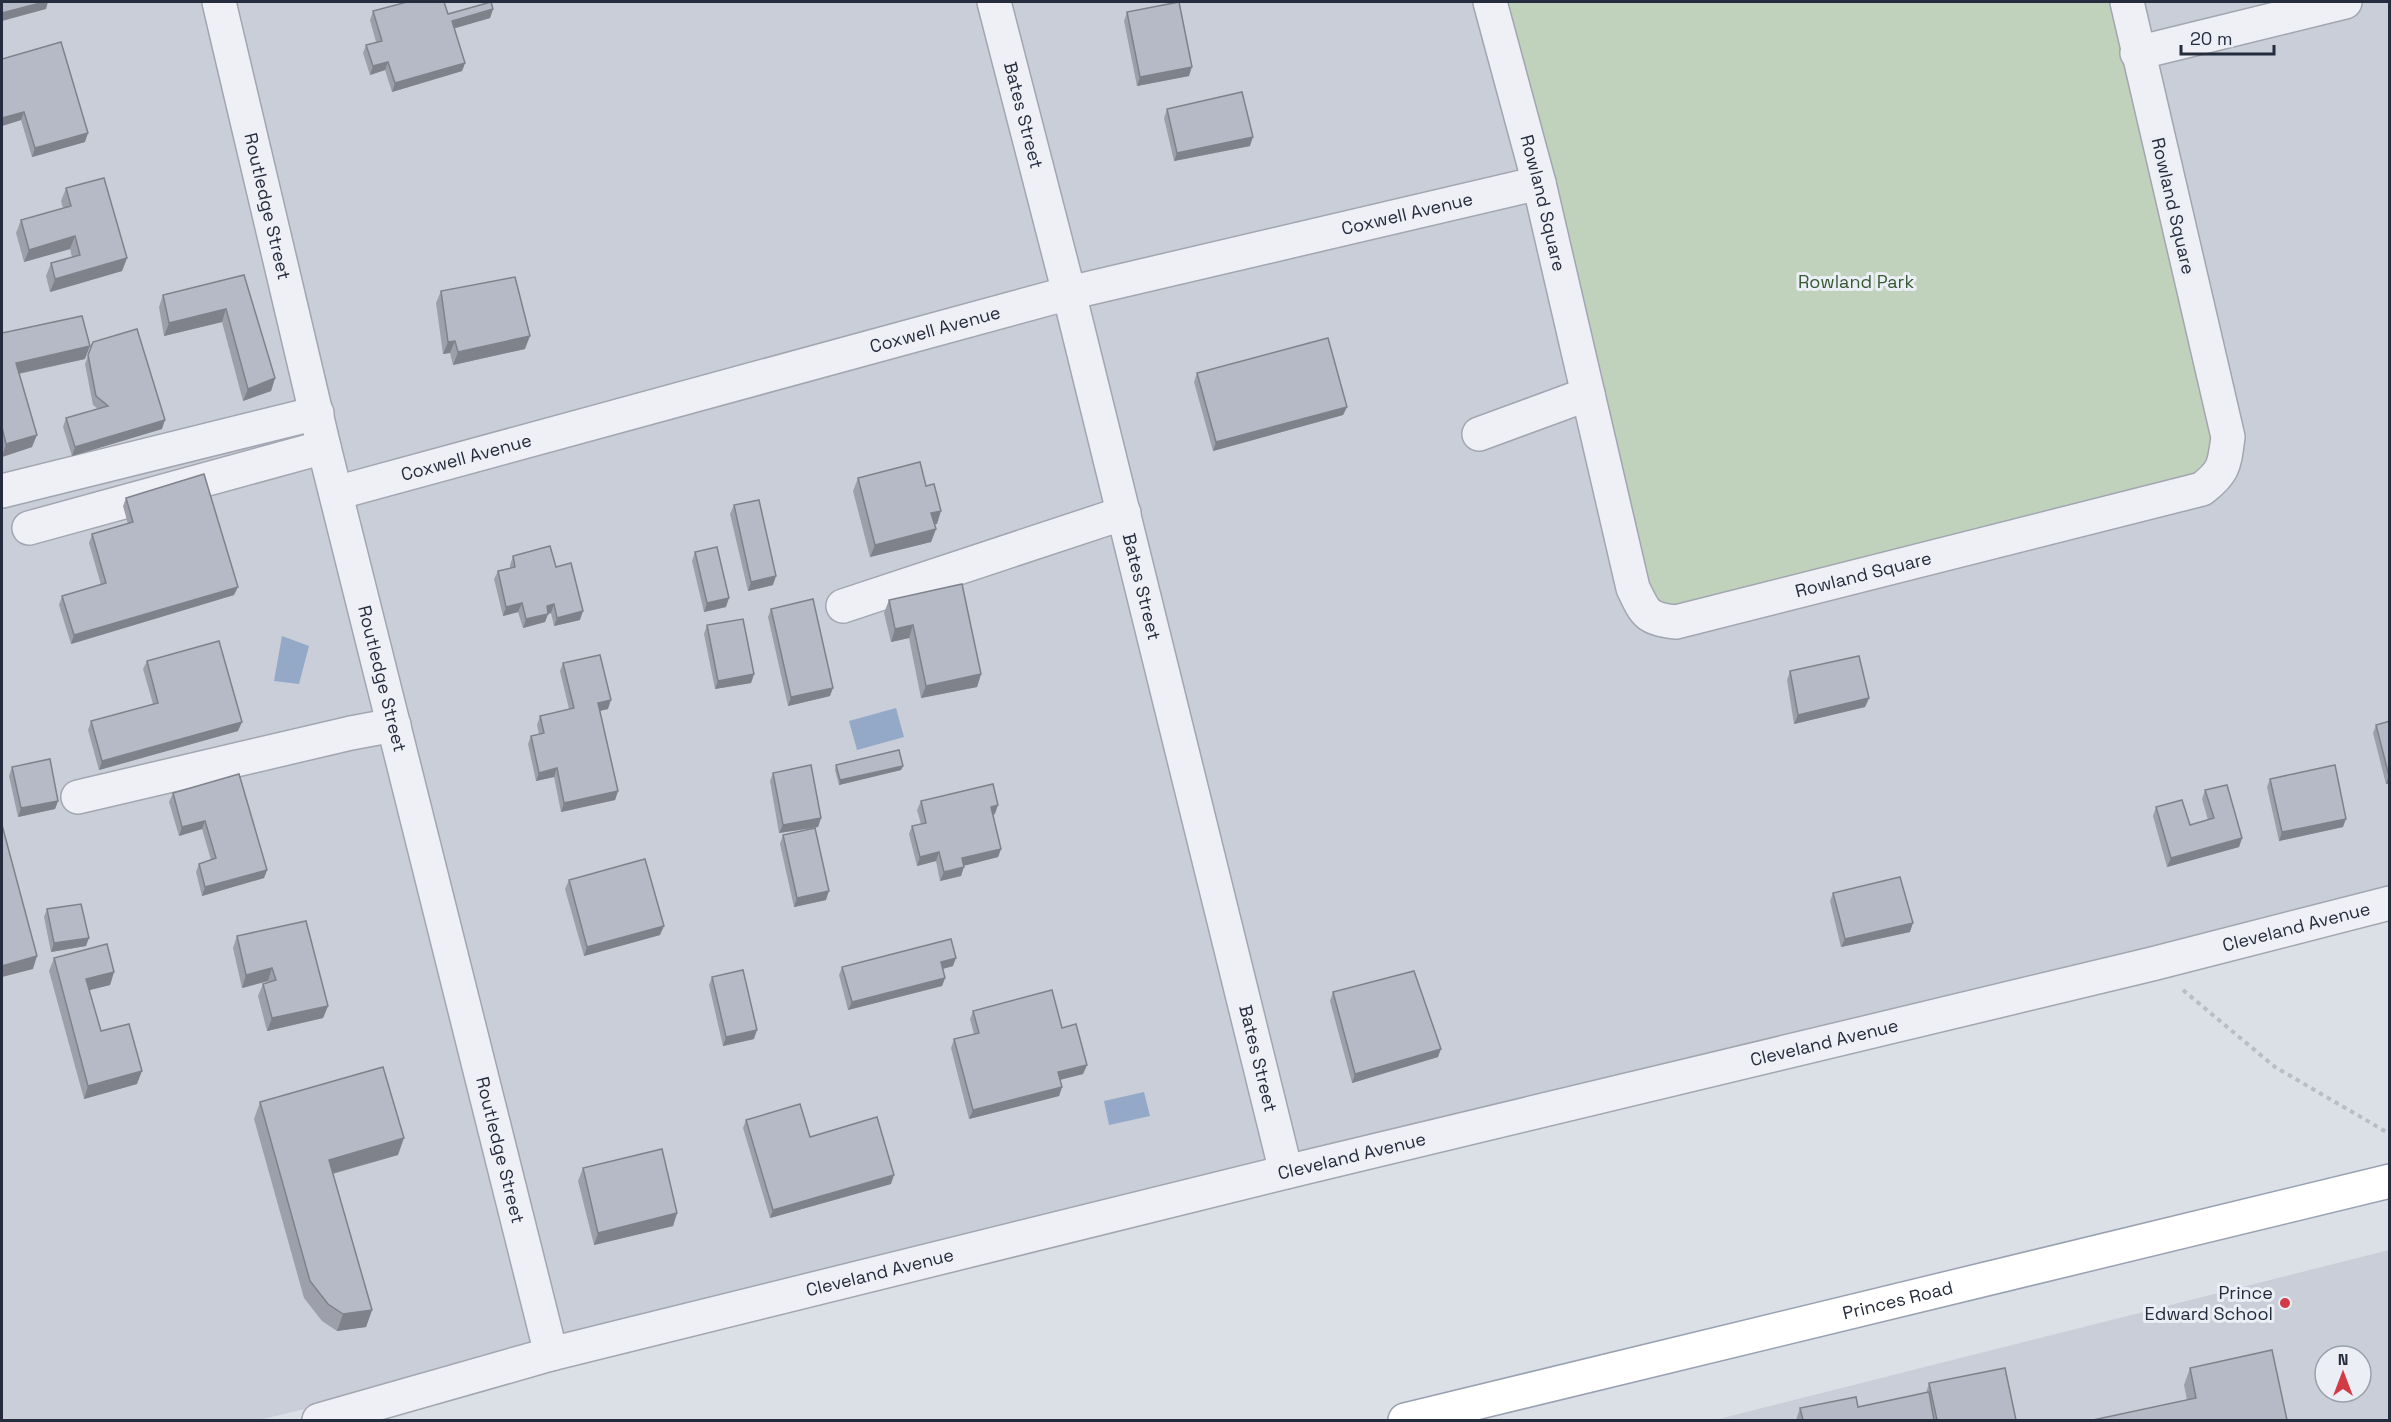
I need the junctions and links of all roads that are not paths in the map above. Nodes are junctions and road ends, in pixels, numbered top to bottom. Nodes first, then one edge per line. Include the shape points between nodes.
1 (219, 2) edge
2 (994, 2) edge
3 (1490, 2) edge
4 (2127, 2) edge
5 (2345, 2) edge
6 (2137, 53) junction
7 (1539, 183) junction
8 (1069, 293) junction
9 (1588, 394) junction
10 (317, 413) junction
11 (1479, 434) dead end
12 (324, 447) junction
13 (2, 492) edge
14 (336, 494) junction
15 (1124, 513) junction
16 (29, 528) dead end
17 (843, 606) dead end
18 (394, 725) junction
19 (78, 797) dead end
20 (2390, 903) edge
21 (1286, 1172) junction
22 (2390, 1181) edge
23 (551, 1354) junction
24 (319, 1420) edge
25 (1405, 1420) edge

1 - 10 street, Routledge Street
2 - 8 street, Bates Street
3 - 7 street, Rowland Square
4 - 6 street, Rowland Square
5 - 6 street
6 - 9 street, Rowland Square via 2228,437 2219,476 2202,489 1676,622 1656,620 1644,609 1633,588
7 - 8 street, Coxwell Avenue
7 - 9 street, Rowland Square
8 - 14 street, Coxwell Avenue
8 - 15 street, Bates Street
9 - 11 street
10 - 12 street, Routledge Street
10 - 13 street
12 - 14 street, Routledge Street
12 - 16 street
14 - 18 street, Routledge Street
15 - 17 street
15 - 21 street, Bates Street
18 - 19 street
18 - 23 street, Routledge Street
20 - 21 street, Cleveland Avenue
21 - 23 street, Cleveland Avenue
22 - 25 main road, Princes Road
23 - 24 street, Cleveland Avenue

